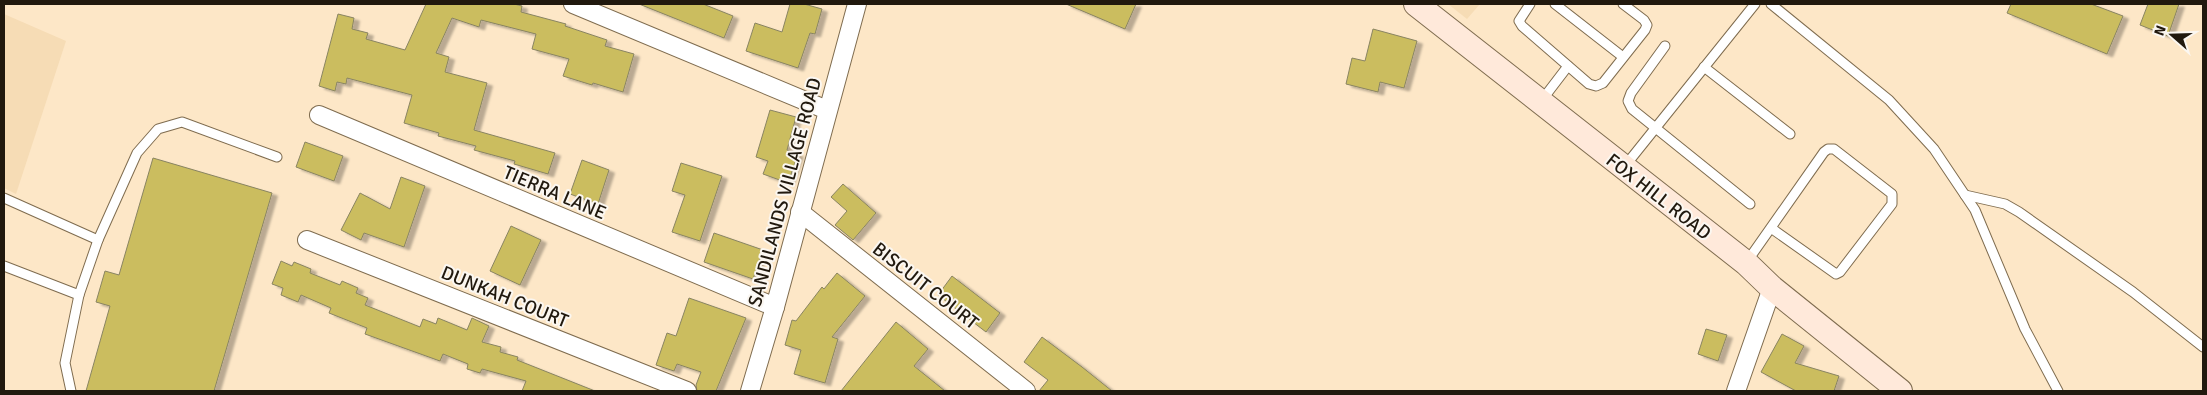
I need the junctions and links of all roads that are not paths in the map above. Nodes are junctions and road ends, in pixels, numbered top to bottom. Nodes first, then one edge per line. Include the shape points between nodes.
1 (573, 4) edge
2 (857, 4) edge
3 (1416, 4) edge
4 (1530, 4) edge
5 (1555, 4) edge
6 (1623, 4) edge
7 (1755, 4) edge
8 (1771, 4) edge
9 (1665, 46) dead end
10 (1624, 57) junction
11 (1568, 66) junction
12 (1704, 67) junction
13 (1540, 102) junction
14 (828, 110) junction
15 (319, 115) dead end
16 (1656, 129) junction
17 (1790, 134) dead end
18 (277, 157) dead end
19 (1623, 168) junction
20 (1965, 195) junction
21 (4, 198) edge
22 (1750, 204) dead end
23 (800, 212) junction
24 (1771, 228) junction
25 (98, 240) junction
26 (307, 240) dead end
27 (1746, 263) junction
28 (4, 266) edge
29 (1772, 288) junction
30 (79, 295) junction
31 (775, 307) junction
32 (2203, 347) edge
33 (1894, 389) edge
34 (71, 391) edge
35 (688, 391) edge
36 (750, 391) edge
37 (1026, 391) edge
38 (1736, 391) edge
39 (2058, 391) edge

1 - 14 street
2 - 14 street, SANDILANDS VILLAGE ROAD
3 - 13 main road, FOX HILL ROAD
4 - 11 lane via 1519,21
5 - 10 lane
6 - 10 lane via 1647,24
7 - 12 lane
8 - 20 lane via 1889,100 1934,149
9 - 16 lane via 1628,101 1632,109
10 - 11 lane via 1603,83 1596,86
11 - 13 lane
12 - 16 lane
12 - 17 lane
13 - 19 main road, FOX HILL ROAD
14 - 23 street, SANDILANDS VILLAGE ROAD
15 - 31 street, TIERRA LANE
16 - 19 lane
16 - 22 lane
18 - 25 lane via 182,122 158,130 137,154
19 - 27 main road, FOX HILL ROAD
20 - 32 lane via 2005,204 2019,212 2125,286
20 - 39 lane via 1975,210 2025,328
21 - 25 lane
23 - 31 street, SANDILANDS VILLAGE ROAD
23 - 37 street, BISCUIT COURT
24 - 24 lane via 1828,149 1834,149 1892,194 1892,204 1836,274
24 - 27 lane
25 - 30 lane
26 - 35 street, DUNKAH COURT
27 - 29 main road, FOX HILL ROAD
28 - 30 lane
29 - 33 main road, FOX HILL ROAD
29 - 38 street
30 - 34 lane via 65,363
31 - 36 street, SANDILANDS VILLAGE ROAD

